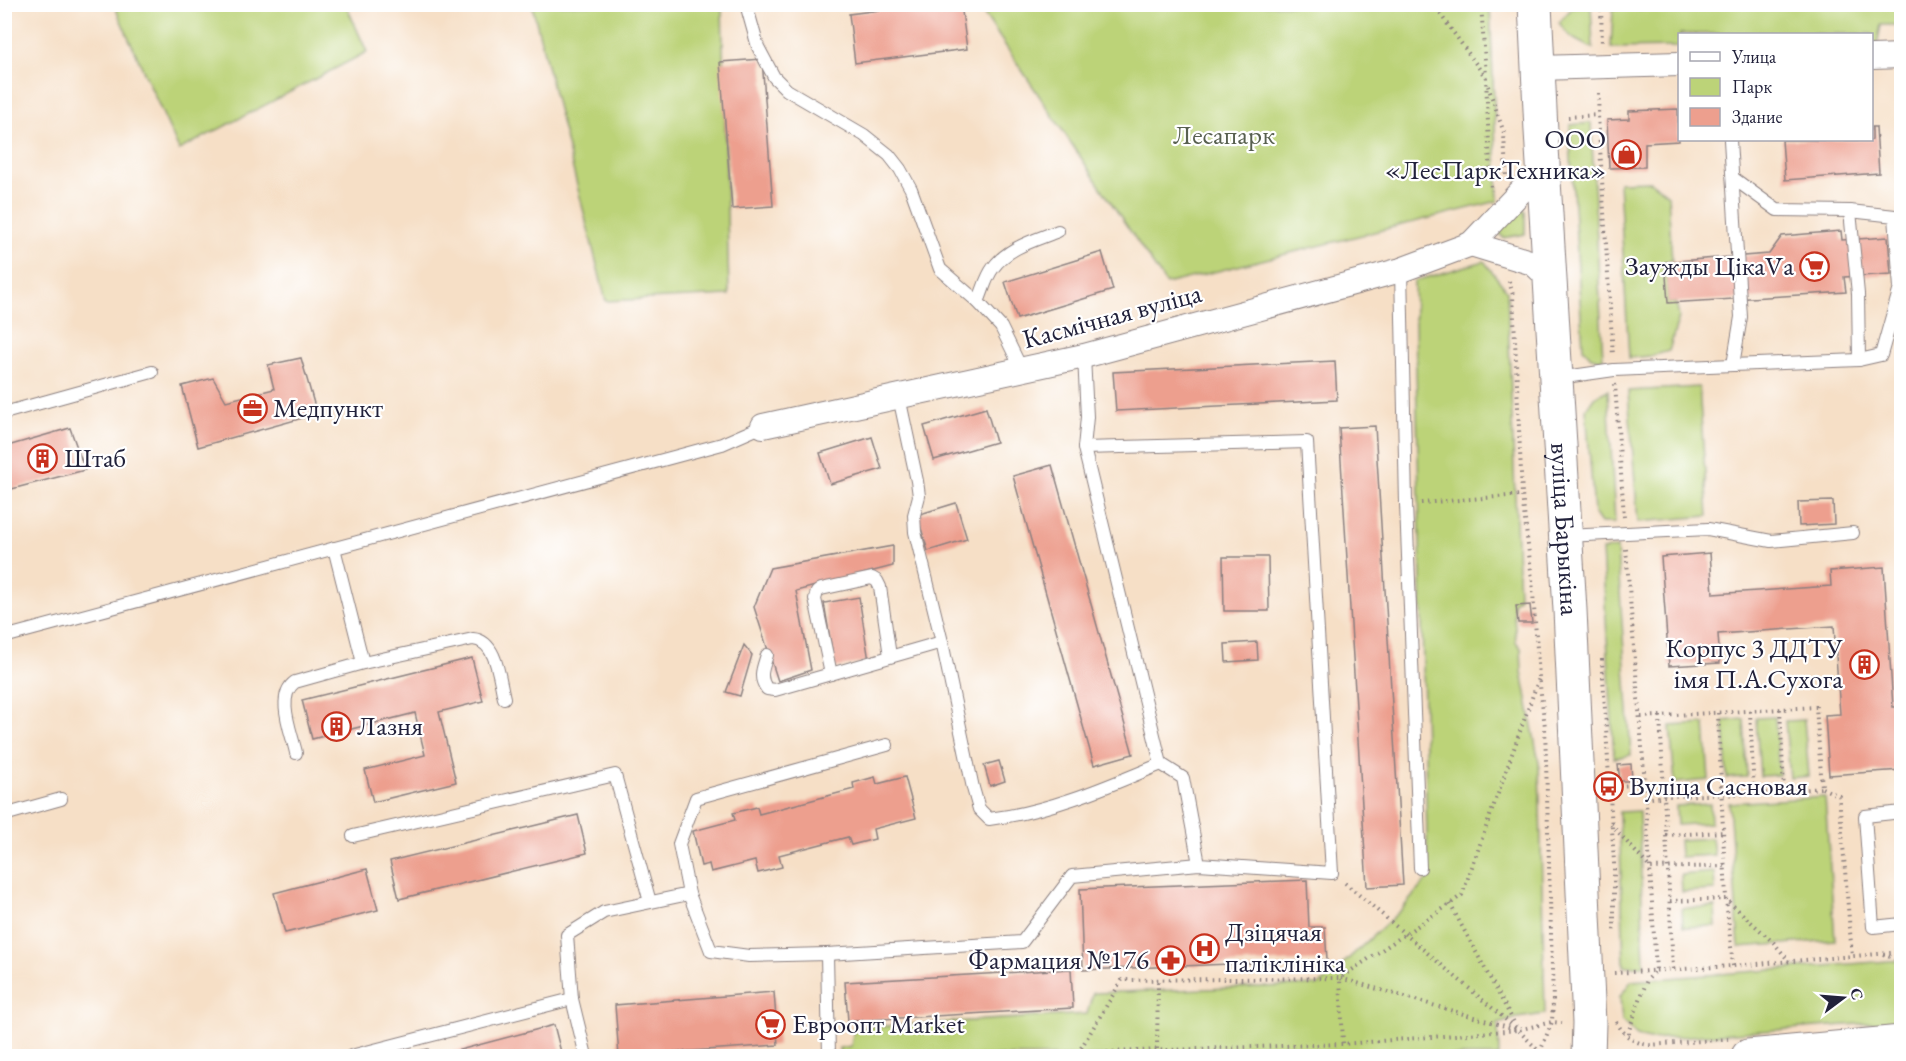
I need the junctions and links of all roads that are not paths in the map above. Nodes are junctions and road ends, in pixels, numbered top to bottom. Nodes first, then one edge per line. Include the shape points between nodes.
1 (746, 4) edge
2 (1535, 4) edge
3 (1902, 56) edge
4 (1873, 57) edge
5 (1678, 64) edge
6 (1538, 68) junction
7 (1730, 141) edge
8 (1544, 170) junction
9 (1733, 178) junction
10 (1850, 212) junction
11 (1058, 231) dead end
12 (1471, 244) junction
13 (1401, 270) junction
14 (1550, 279) junction
15 (978, 302) junction
16 (1084, 356) junction
17 (1859, 360) junction
18 (1733, 364) junction
19 (1022, 370) junction
20 (153, 372) dead end
21 (1557, 378) junction
22 (899, 397) junction
23 (4, 412) edge
24 (763, 426) joint
25 (1084, 448) junction
26 (1853, 533) dead end
27 (1565, 536) junction
28 (334, 548) junction
29 (4, 637) edge
30 (942, 642) junction
31 (767, 655) dead end
32 (890, 656) junction
33 (363, 663) junction
34 (831, 674) junction
35 (504, 698) dead end
36 (887, 745) dead end
37 (296, 753) dead end
38 (1161, 764) junction
39 (61, 799) dead end
40 (1902, 812) edge
41 (4, 815) edge
42 (352, 836) dead end
43 (1199, 864) junction
44 (1420, 868) dead end
45 (689, 894) junction
46 (650, 902) junction
47 (1902, 924) edge
48 (827, 954) junction
49 (572, 999) junction
50 (1902, 1042) edge
51 (351, 1056) edge
52 (586, 1056) edge
53 (829, 1056) edge
54 (1588, 1056) edge
55 (1748, 1056) edge

1 - 15 lane via 758,47 774,77 787,90 864,135 889,155 911,189 940,269
2 - 6 main road, вуліца Барыкіна
3 - 4 street
5 - 6 street
6 - 8 main road, вуліца Барыкіна
7 - 9 lane
8 - 12 street, Касмічная вуліца
8 - 14 main road, вуліца Барыкіна
9 - 10 lane via 1777,210
9 - 18 lane via 1741,317
10 - 17 lane via 1858,294
10 - 17 lane via 1895,216 1900,288 1881,355
11 - 15 lane via 1022,245 1000,259
12 - 13 street, Касмічная вуліца
12 - 14 street via 1533,263
13 - 16 street, Касмічная вуліца
13 - 44 lane
14 - 21 main road, вуліца Барыкіна
15 - 19 lane via 1001,327
16 - 19 street, Касмічная вуліца
16 - 25 lane
17 - 18 lane
18 - 21 lane via 1614,370
19 - 22 street, Касмічная вуліца
20 - 23 lane
21 - 27 main road, вуліца Барыкіна
22 - 24 street, Касмічная вуліца
22 - 30 lane via 919,496 915,532
24 - 28 lane via 722,444
25 - 38 lane
25 - 43 lane via 1307,442 1332,873
26 - 27 lane via 1771,541 1708,529
27 - 54 main road, вуліца Барыкіна via 1581,813
28 - 29 lane
28 - 33 lane
30 - 32 lane
30 - 38 lane via 972,788 979,809 989,819 1087,794
31 - 34 lane via 761,671 766,689
32 - 34 lane
32 - 34 lane via 877,581 872,578 821,590 815,599
33 - 35 lane via 481,639 492,653
33 - 37 lane via 288,687 286,708
36 - 45 lane via 696,798 680,844
38 - 43 lane via 1183,778
39 - 41 lane
40 - 47 lane via 1865,816 1873,927
42 - 46 lane via 615,775
43 - 48 lane via 1072,876 1022,942
45 - 46 lane
45 - 48 lane via 711,951 749,956
46 - 49 lane via 604,912 567,935
48 - 53 lane
49 - 51 lane
49 - 52 lane
50 - 55 main road

